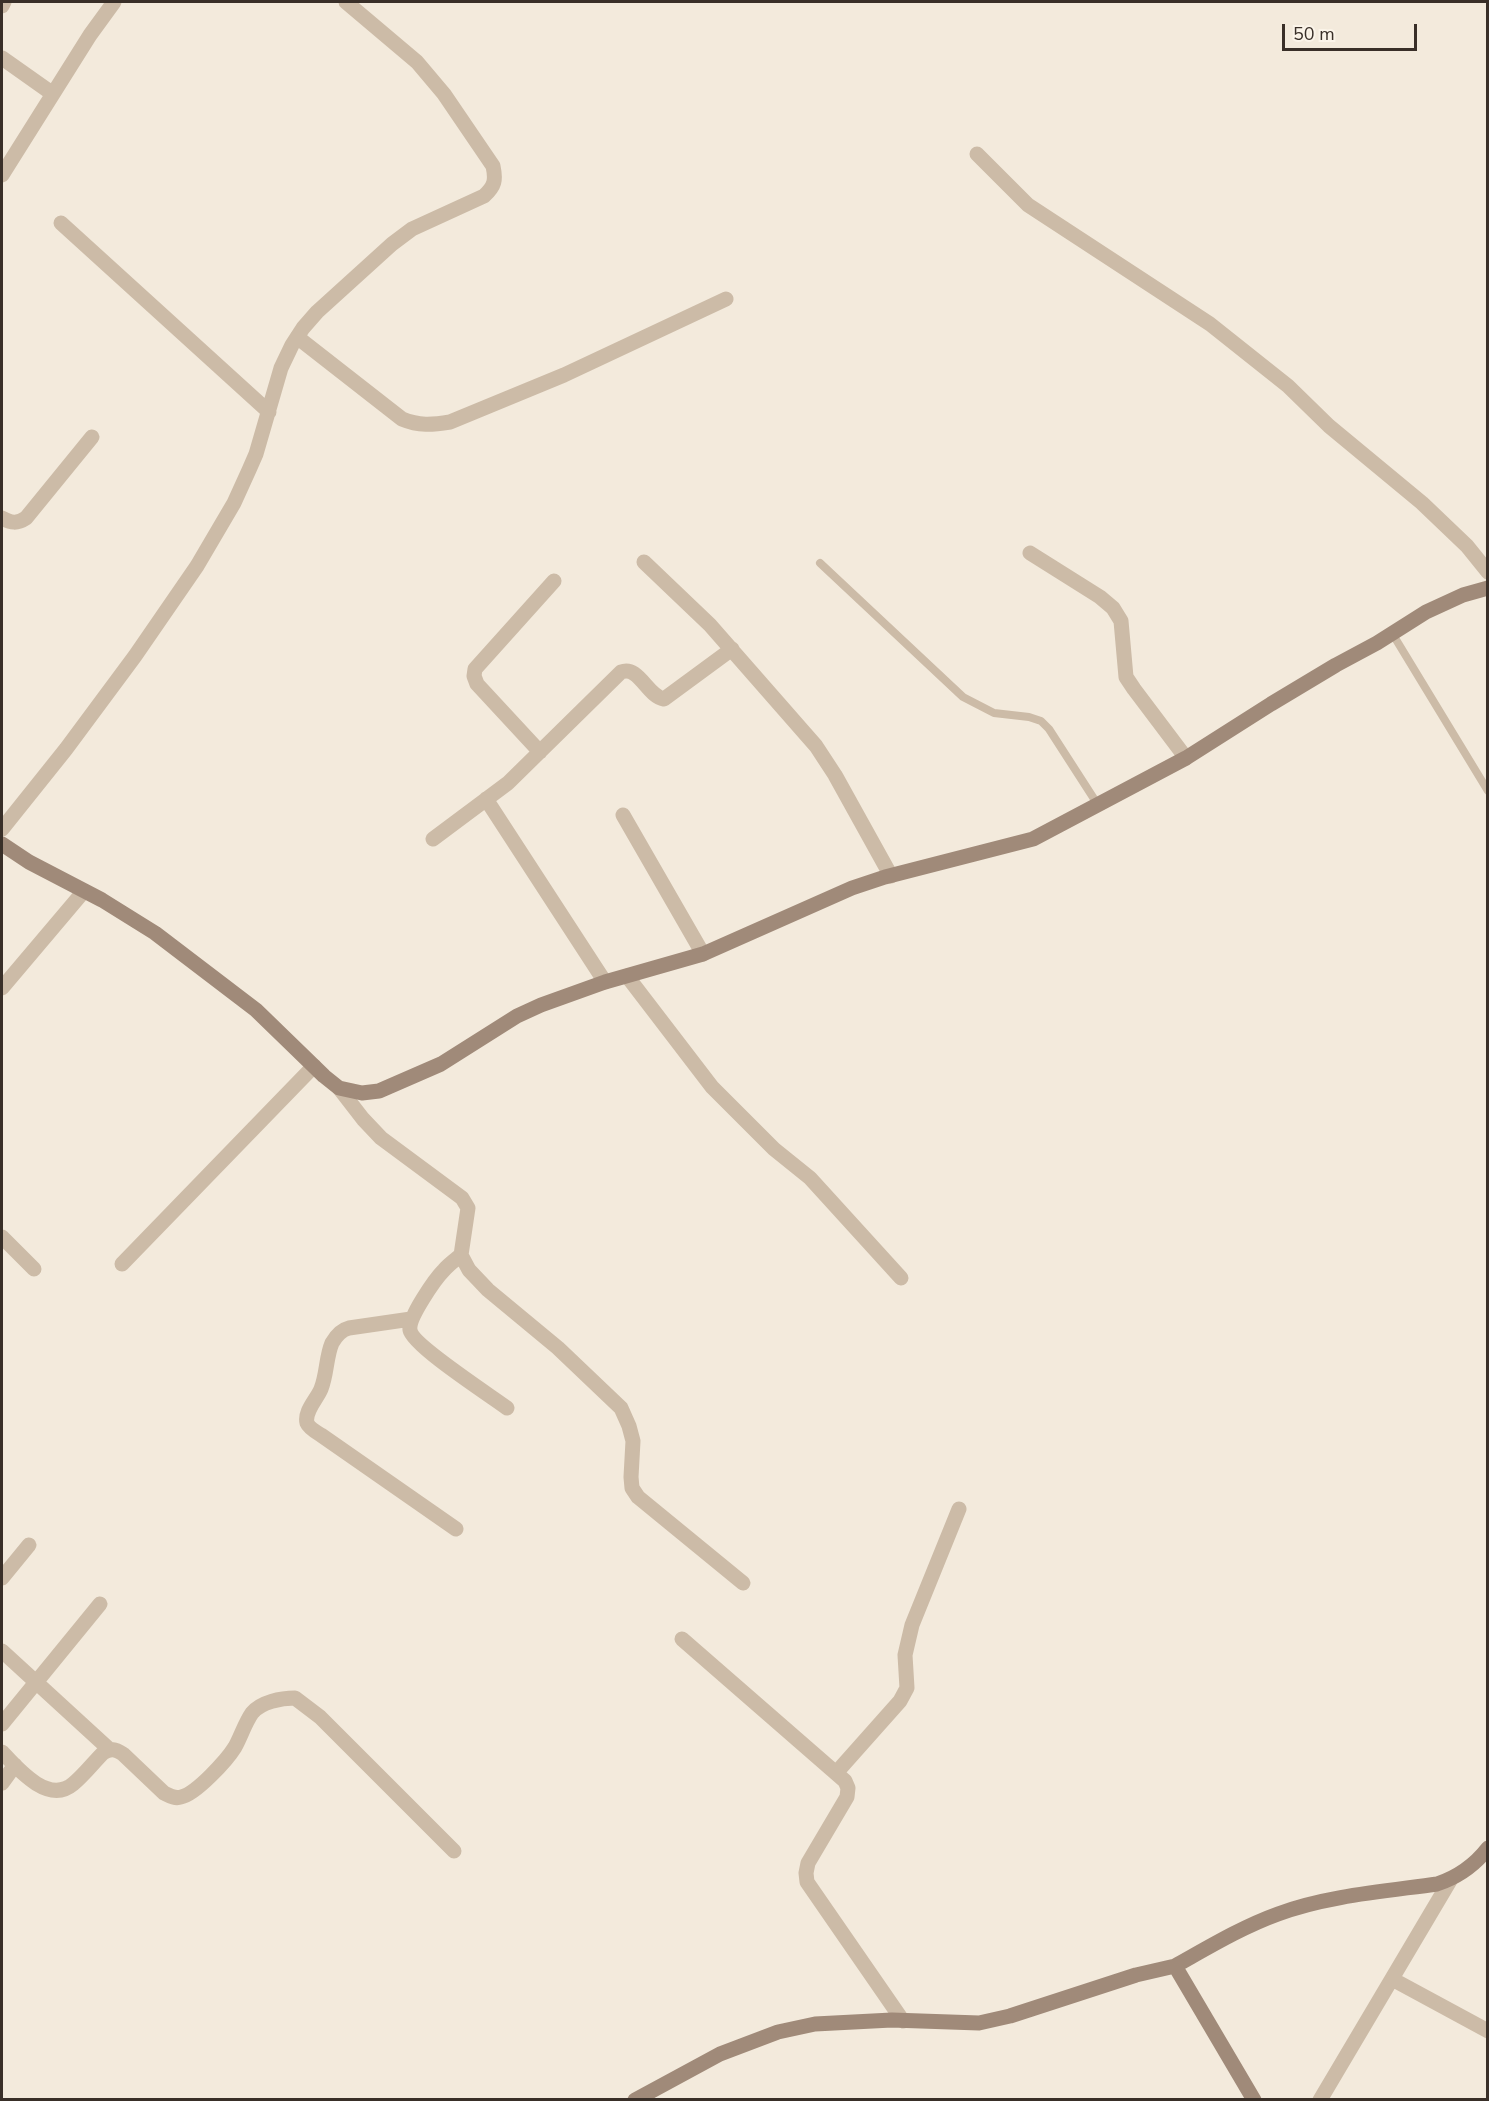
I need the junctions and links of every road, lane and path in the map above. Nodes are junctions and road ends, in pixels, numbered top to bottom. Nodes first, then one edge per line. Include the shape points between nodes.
1 (4, 2) edge
2 (114, 2) edge
3 (346, 2) edge
4 (2, 6) edge
5 (2, 58) edge
6 (53, 94) junction
7 (977, 154) dead end
8 (2, 175) edge
9 (61, 223) dead end
10 (726, 299) dead end
11 (297, 337) junction
12 (268, 412) junction
13 (92, 437) dead end
14 (2, 518) edge
15 (1030, 553) dead end
16 (644, 562) dead end
17 (820, 563) dead end
18 (1488, 572) edge
19 (554, 581) dead end
20 (1488, 588) edge
21 (1392, 633) junction
22 (732, 649) junction
23 (540, 752) junction
24 (1186, 758) junction
25 (1488, 791) edge
26 (486, 799) junction
27 (1098, 805) junction
28 (623, 815) dead end
29 (2, 829) edge
30 (433, 839) dead end
31 (2, 844) edge
32 (891, 876) junction
33 (84, 891) junction
34 (703, 954) junction
35 (627, 976) junction
36 (604, 982) junction
37 (2, 988) edge
38 (314, 1066) junction
39 (339, 1088) junction
40 (2, 1237) edge
41 (461, 1255) junction
42 (122, 1264) dead end
43 (34, 1269) dead end
44 (900, 1278) dead end
45 (411, 1319) junction
46 (507, 1408) dead end
47 (959, 1509) dead end
48 (456, 1528) dead end
49 (29, 1545) dead end
50 (2, 1578) edge
51 (743, 1583) dead end
52 (100, 1604) dead end
53 (682, 1639) dead end
54 (2, 1651) edge
55 (37, 1683) junction
56 (2, 1724) edge
57 (109, 1749) junction
58 (2, 1752) edge
59 (15, 1765) junction
60 (836, 1773) junction
61 (2, 1783) edge
62 (1488, 1848) edge
63 (454, 1851) dead end
64 (1461, 1873) junction
65 (1175, 1966) junction
66 (1392, 1979) junction
67 (903, 2021) junction
68 (1488, 2031) edge
69 (635, 2100) edge
70 (1254, 2100) edge
71 (1320, 2100) edge

1 - 4 street
2 - 6 street
3 - 11 street via 417,62 444,94 493,166 496,178 484,196 422,224 392,244 317,312
5 - 6 street
6 - 8 street
7 - 18 street via 1036,212 1210,324 1288,386 1329,426 1422,503
9 - 12 street
10 - 11 street via 564,375 450,422 429,426 402,419
11 - 12 street via 281,368
12 - 29 street via 249,471 198,566 66,749
13 - 14 street via 26,518 20,523
15 - 24 street via 1113,608 1121,621 1126,677
16 - 22 street
17 - 27 lane via 963,696 994,713 1041,721
19 - 23 street via 475,669 474,676
20 - 21 street via 1426,612
21 - 24 street
21 - 25 lane
22 - 23 street via 664,699 651,693 633,672 621,672
22 - 32 street via 816,746
23 - 26 street
24 - 27 street
26 - 30 street
26 - 36 street
27 - 32 street via 1033,839
28 - 34 street
31 - 33 street
32 - 34 street via 852,888
33 - 37 street
33 - 38 street via 155,933 235,993
34 - 35 street
35 - 36 street
35 - 44 street via 712,1087 774,1149 810,1178
36 - 39 street via 517,1016 441,1064 379,1091 362,1093
38 - 39 street
38 - 42 street
39 - 41 street via 381,1138 462,1198 468,1208
40 - 43 street
41 - 45 street via 443,1270
41 - 51 street via 488,1290 558,1348 621,1408 633,1442 632,1488 638,1497
45 - 46 street via 414,1339
45 - 48 street via 344,1329 338,1335 328,1355 323,1383 308,1411 308,1426
47 - 60 street via 912,1625 905,1654 907,1688
49 - 50 street
52 - 55 street
53 - 60 street
54 - 55 street
55 - 56 street
55 - 57 street
57 - 59 street via 71,1786 58,1790 37,1784
57 - 63 street via 123,1754 164,1793 181,1797 191,1793 229,1755 253,1713 274,1701 295,1698 320,1717
58 - 59 street
59 - 61 street
60 - 67 street via 845,1781 847,1797 808,1863 807,1882
62 - 64 street
64 - 65 street via 1437,1884 1330,1900 1280,1913
64 - 66 street
65 - 67 street via 979,2023
65 - 70 street
66 - 68 street
66 - 71 street
67 - 69 street via 815,2024 778,2032 720,2055

